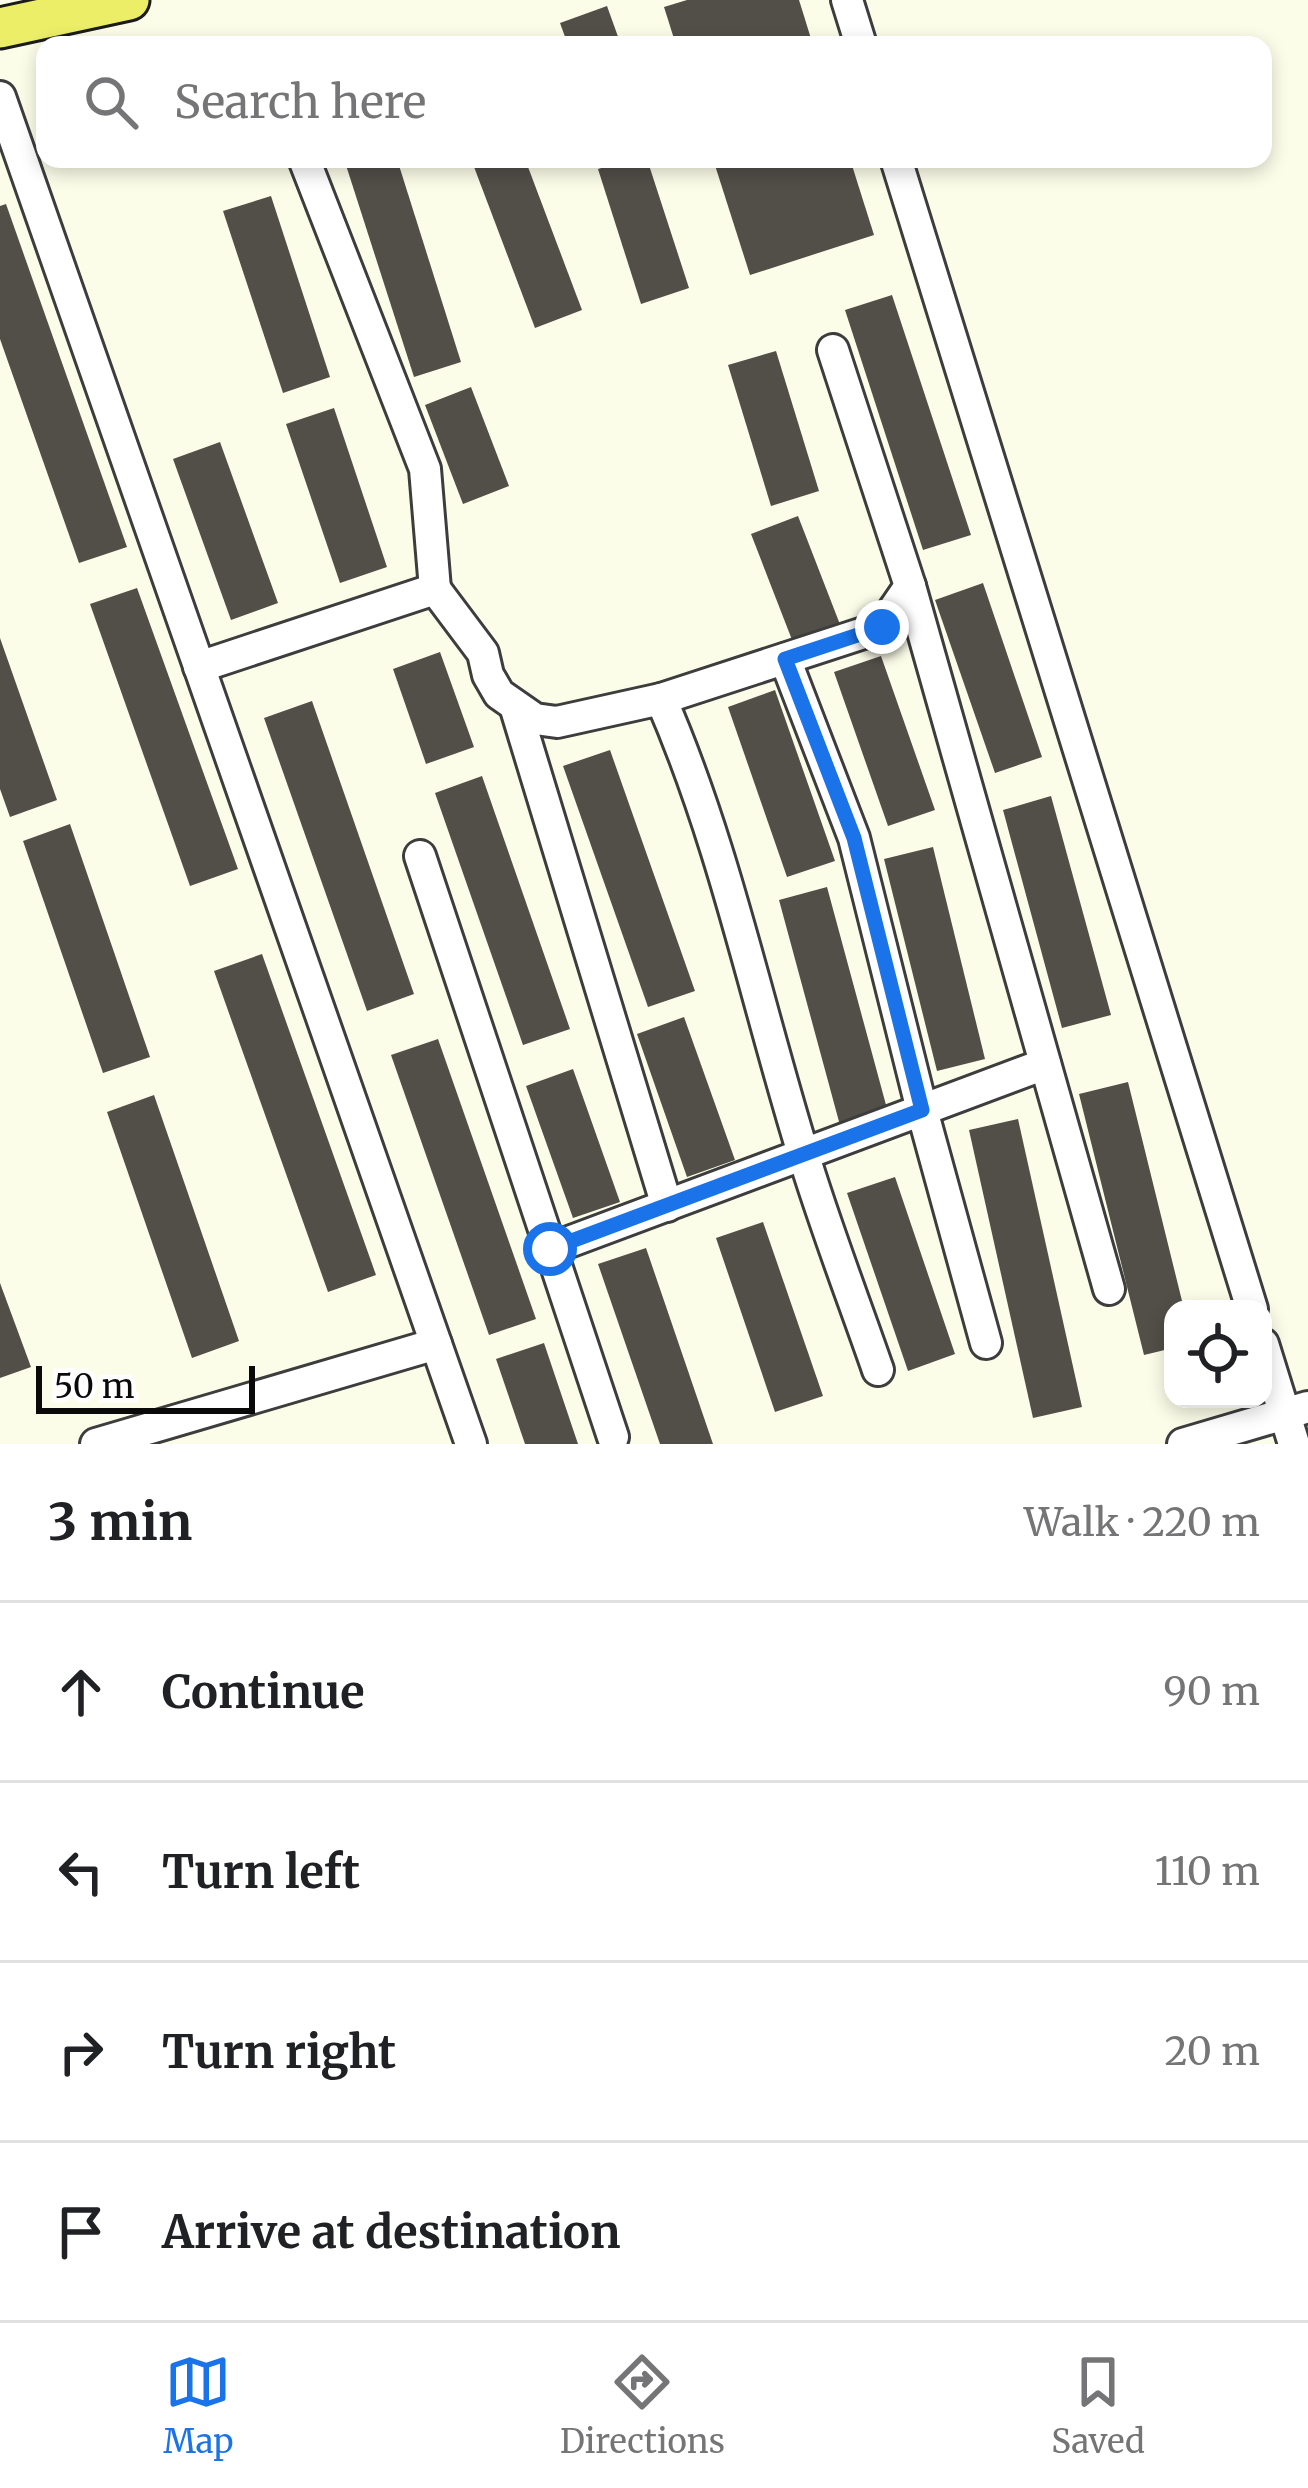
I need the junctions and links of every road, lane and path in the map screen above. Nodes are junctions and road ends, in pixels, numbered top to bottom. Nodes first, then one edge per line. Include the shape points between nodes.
1 (129, 0) edge
2 (847, 0) edge
3 (0, 28) edge
4 (858, 36) edge
5 (0, 97) edge
6 (308, 168) edge
7 (899, 168) edge
8 (832, 350) dead end
9 (910, 586) junction
10 (435, 589) junction
11 (785, 659) junction
12 (200, 668) junction
13 (661, 699) junction
14 (516, 709) junction
15 (420, 856) dead end
16 (1045, 1064) junction
17 (922, 1110) junction
18 (803, 1154) junction
19 (667, 1206) junction
20 (550, 1249) junction
21 (1109, 1289) dead end
22 (1249, 1300) edge
23 (986, 1343) dead end
24 (436, 1344) junction
25 (1272, 1362) edge
26 (878, 1370) dead end
27 (1296, 1410) edge
28 (613, 1437) dead end
29 (96, 1444) edge
30 (471, 1444) edge
31 (1183, 1444) edge
32 (1294, 1444) edge

1 - 3 main road
2 - 4 street
5 - 12 street
6 - 10 street via 425,469
7 - 22 street
8 - 9 street
9 - 11 street via 882,627
9 - 16 street
10 - 12 street
10 - 14 street
11 - 13 street
11 - 17 street via 854,838
12 - 24 street
13 - 14 street via 557,722
13 - 18 street via 732,895
14 - 19 street
15 - 20 street
16 - 17 street
16 - 21 street
17 - 18 street
17 - 23 street
18 - 19 street
18 - 26 street
19 - 20 street
20 - 28 street
24 - 29 street
24 - 30 street
25 - 27 street
27 - 31 street
27 - 32 street

